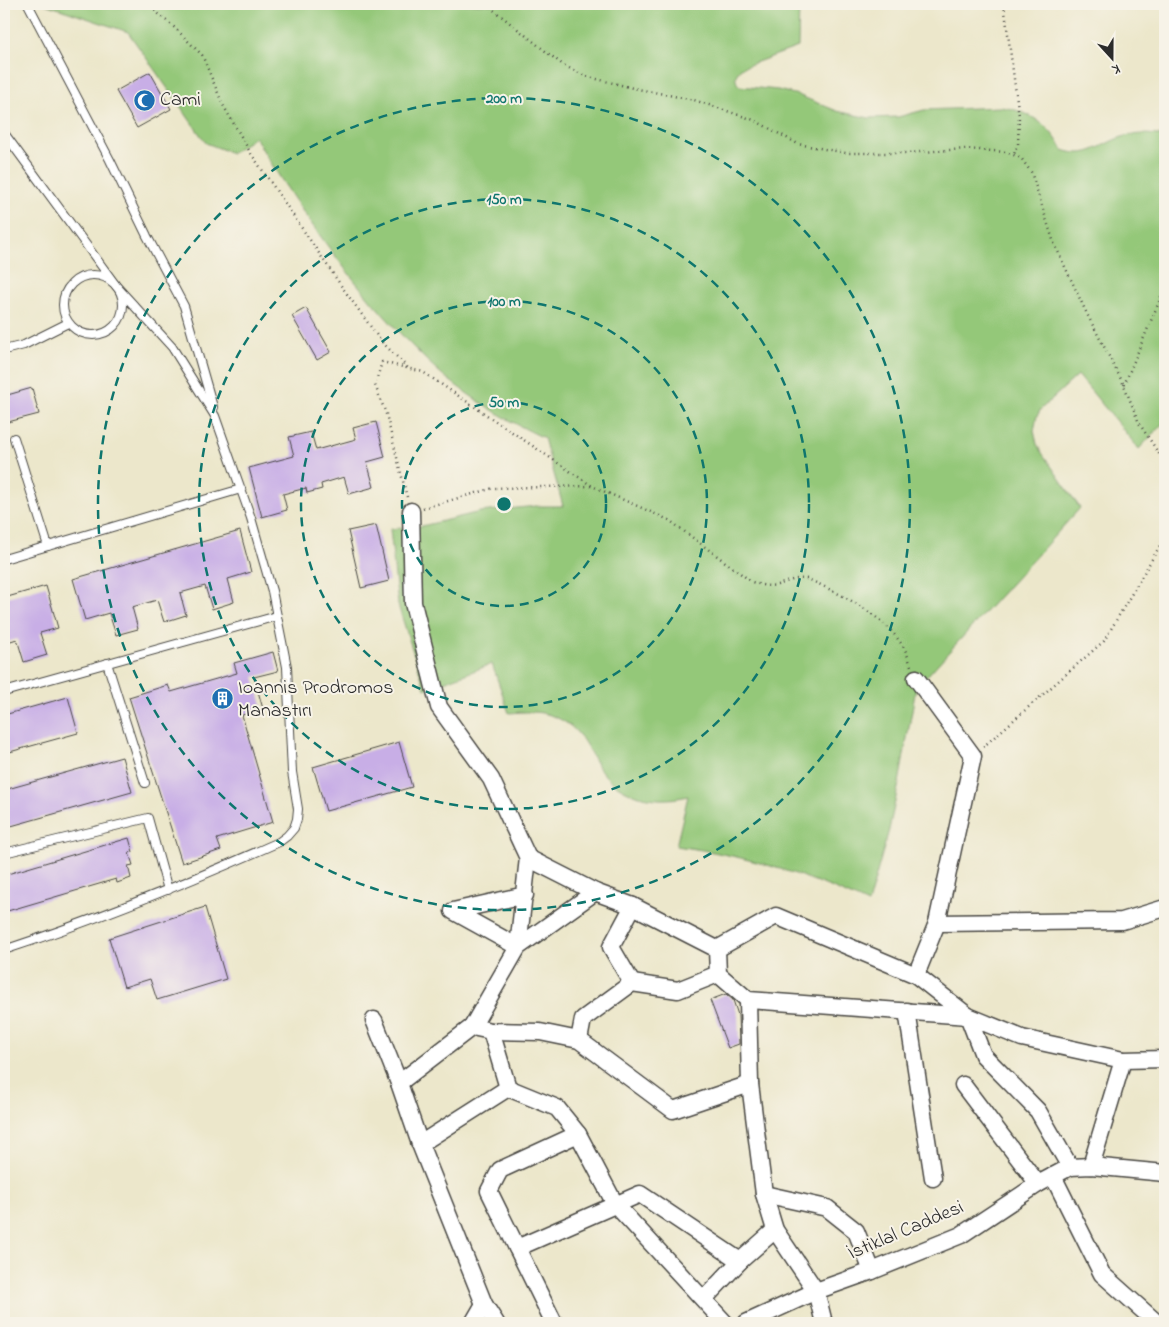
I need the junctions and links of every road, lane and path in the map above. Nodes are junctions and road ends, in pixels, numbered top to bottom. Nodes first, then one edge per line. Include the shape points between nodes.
1 (28, 4) edge
2 (147, 4) edge
3 (486, 4) edge
4 (1004, 4) edge
5 (4, 133) edge
6 (1014, 154) junction
7 (117, 287) junction
8 (1165, 291) edge
9 (68, 323) junction
10 (4, 350) edge
11 (409, 369) junction
12 (1124, 384) junction
13 (215, 416) junction
14 (14, 438) dead end
15 (1165, 463) edge
16 (592, 486) junction
17 (241, 490) junction
18 (411, 511) junction
19 (1165, 538) edge
20 (48, 546) junction
21 (4, 559) edge
22 (277, 616) junction
23 (107, 663) junction
24 (916, 678) joint
25 (4, 692) edge
26 (973, 756) junction
27 (146, 783) dead end
28 (4, 853) edge
29 (528, 858) junction
30 (168, 890) junction
31 (595, 892) junction
32 (525, 895) junction
33 (634, 906) junction
34 (1165, 908) edge
35 (937, 924) junction
36 (518, 947) junction
37 (717, 949) junction
38 (4, 950) edge
39 (718, 974) junction
40 (916, 975) junction
41 (632, 983) junction
42 (748, 1000) junction
43 (907, 1011) junction
44 (968, 1016) junction
45 (374, 1020) dead end
46 (472, 1027) junction
47 (491, 1031) junction
48 (579, 1040) junction
49 (1165, 1059) edge
50 (1123, 1060) junction
51 (400, 1083) junction
52 (750, 1084) junction
53 (963, 1085) dead end
54 (508, 1088) junction
55 (578, 1134) junction
56 (420, 1144) junction
57 (1091, 1166) junction
58 (1070, 1167) junction
59 (1165, 1173) edge
60 (1053, 1176) junction
61 (933, 1178) dead end
62 (1038, 1184) junction
63 (764, 1194) junction
64 (615, 1204) junction
65 (776, 1230) junction
66 (517, 1248) junction
67 (740, 1261) junction
68 (872, 1271) junction
69 (816, 1291) junction
70 (704, 1299) junction
71 (484, 1304) junction
72 (473, 1323) edge
73 (496, 1323) edge
74 (554, 1323) edge
75 (725, 1323) edge
76 (746, 1323) edge
77 (824, 1323) edge
78 (1157, 1323) edge

1 - 13 lane via 184,306
2 - 11 path via 202,56 223,105 255,159 375,333
3 - 6 path via 563,65 585,76 694,100 754,120 798,144 846,153 906,154 966,148
4 - 6 path via 1019,116 1018,145
5 - 7 lane
6 - 12 path via 1022,158 1031,172 1054,243
7 - 9 lane via 99,276 78,279 64,296 63,310
7 - 9 lane via 122,301 121,315 108,332 86,335
7 - 13 lane via 172,347
8 - 12 path
9 - 10 lane via 24,345
11 - 16 path via 423,372
11 - 18 path via 382,362 375,385 386,414
12 - 15 path via 1139,423
13 - 17 lane
14 - 20 lane
16 - 18 path via 494,488
16 - 24 path via 669,520 752,582 773,586 791,579 808,579 856,605 884,623 904,648
17 - 20 lane
17 - 22 lane
18 - 29 street via 413,603 439,708 491,779
19 - 26 path via 1104,641
20 - 21 lane
22 - 23 lane
22 - 30 lane via 287,667 292,772 298,809 294,828 279,842
23 - 25 lane
23 - 27 lane
24 - 26 street
26 - 35 street
28 - 30 lane via 148,818
29 - 31 street
29 - 32 street
30 - 38 lane
31 - 33 street
31 - 36 street
32 - 36 street
32 - 36 street via 453,911
33 - 37 street
33 - 41 street via 611,947
34 - 35 street via 1122,921
35 - 40 street
36 - 46 street
37 - 39 street
37 - 40 street via 776,916
39 - 41 street via 678,990
39 - 42 street
40 - 44 street
41 - 48 street via 583,1019
42 - 43 street
42 - 52 street
43 - 44 street
43 - 61 street
44 - 50 street via 1022,1038
44 - 58 street via 983,1055 1038,1111
45 - 51 street
46 - 47 street
46 - 51 street
47 - 48 street via 540,1032
47 - 54 street
48 - 52 street via 673,1110
49 - 50 street
50 - 57 street
51 - 56 street
52 - 63 street
53 - 62 street
54 - 55 street via 557,1108
54 - 56 street
55 - 64 street
55 - 66 street via 500,1170 489,1191
56 - 71 street
57 - 58 street, İstiklal Caddesi
57 - 59 street, İstiklal Caddesi
58 - 60 street, İstiklal Caddesi
60 - 62 street, İstiklal Caddesi
60 - 78 street via 1102,1274
62 - 68 street, İstiklal Caddesi via 961,1235
63 - 65 street
63 - 68 street via 827,1208 856,1231
64 - 66 street
64 - 67 street via 640,1194
64 - 70 street
65 - 67 street
65 - 69 street
66 - 74 street
67 - 70 street
68 - 69 street, İstiklal Caddesi
69 - 76 street, İstiklal Caddesi
69 - 77 street
70 - 75 street
71 - 72 street
71 - 73 street

